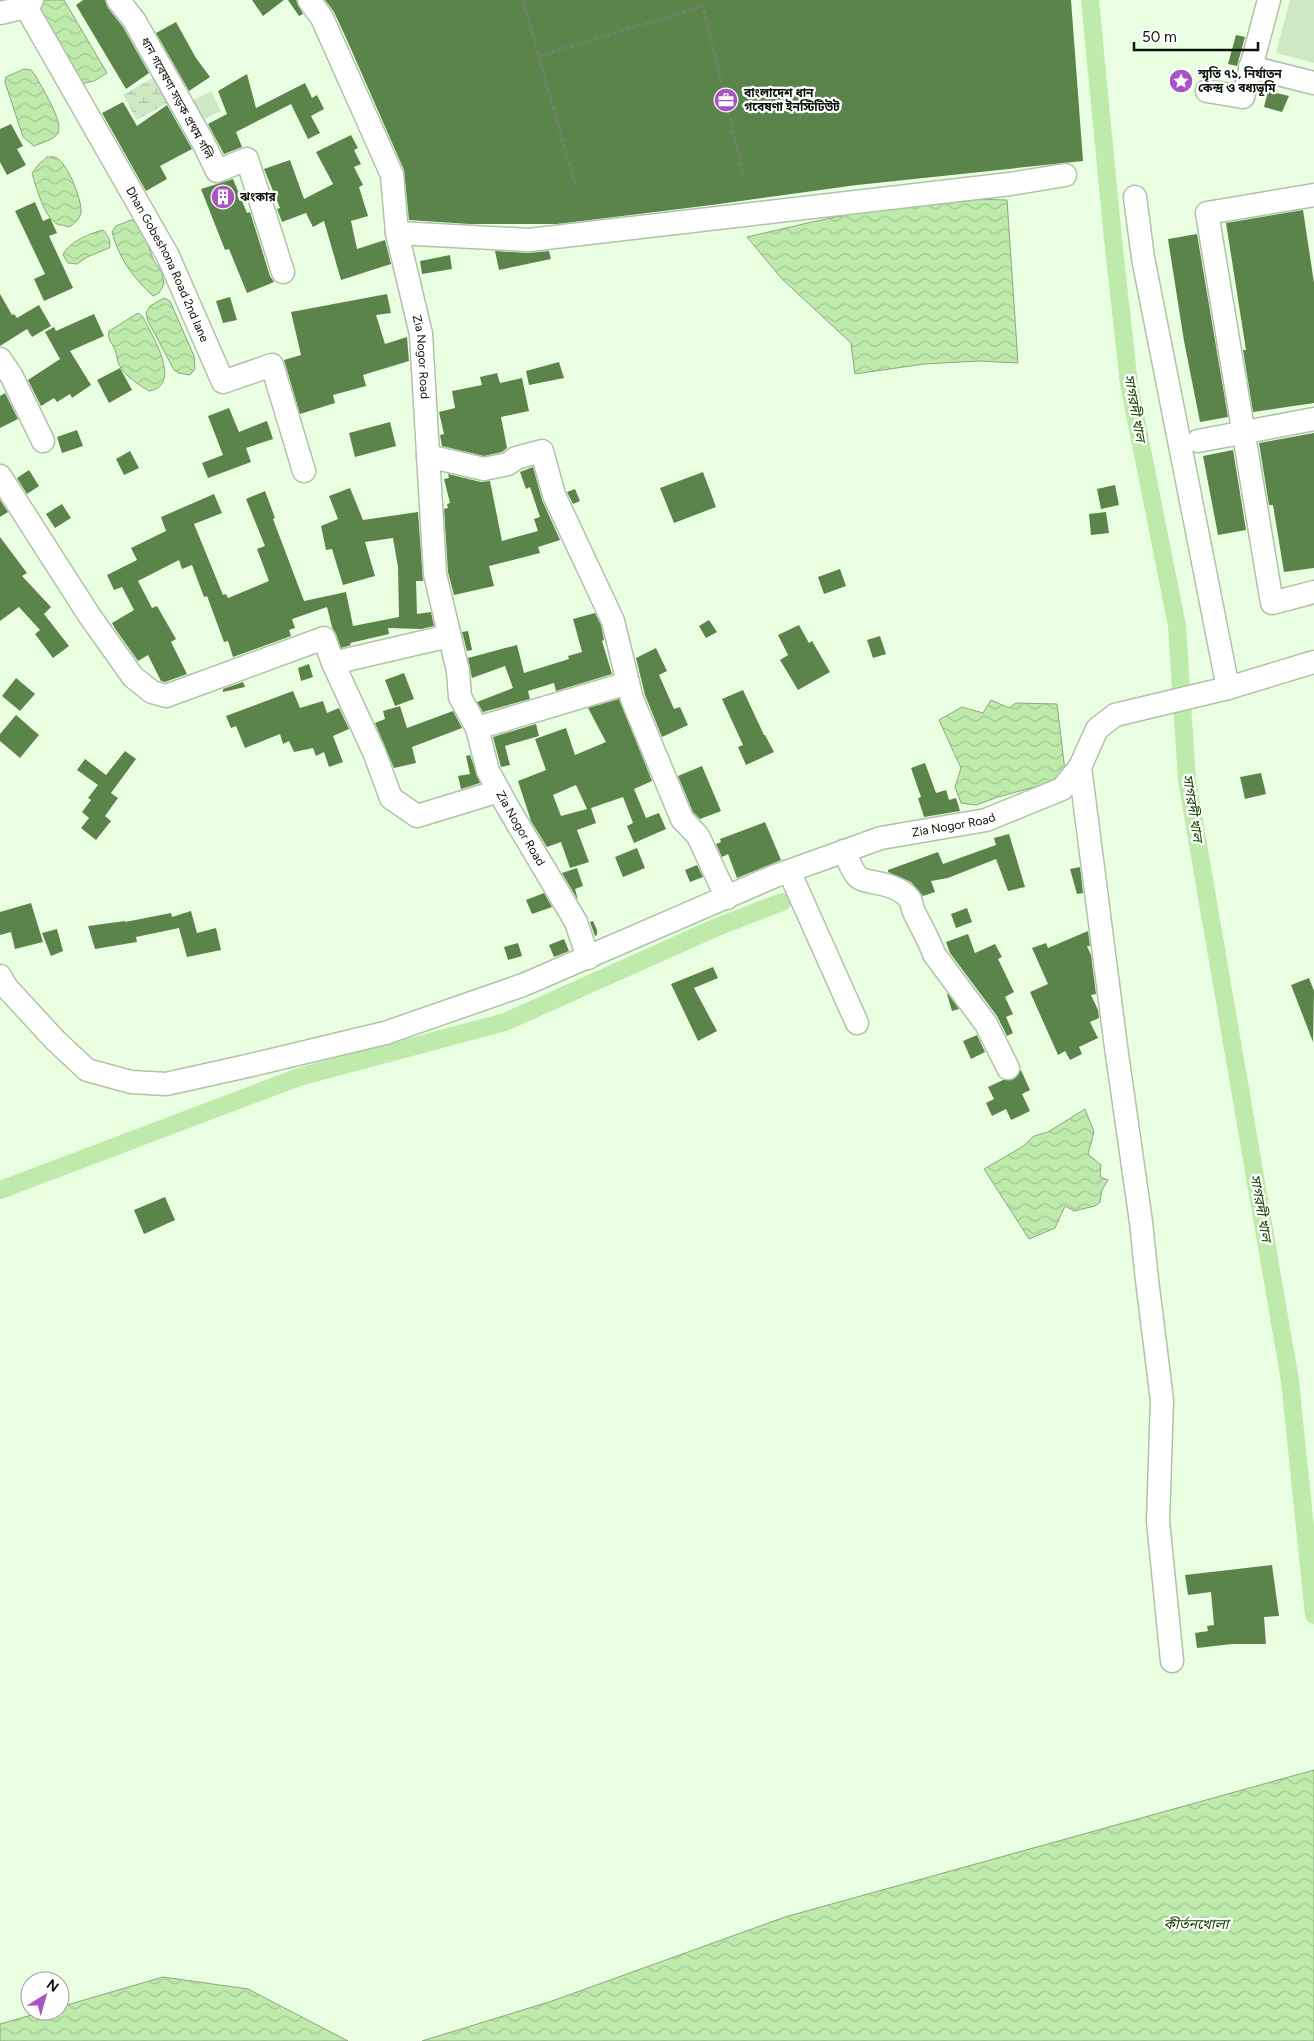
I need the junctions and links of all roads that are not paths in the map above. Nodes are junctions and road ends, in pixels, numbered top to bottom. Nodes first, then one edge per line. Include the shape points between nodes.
1 (118, 0) edge
2 (309, 0) edge
3 (1268, 0) edge
4 (29, 4) edge
5 (0, 13) edge
6 (1250, 67) junction
7 (1314, 83) edge
8 (1207, 91) dead end
9 (1065, 175) dead end
10 (1314, 195) edge
11 (1136, 197) dead end
12 (397, 233) junction
13 (283, 272) dead end
14 (0, 359) edge
15 (1314, 419) edge
16 (1245, 432) junction
17 (43, 441) dead end
18 (1198, 441) dead end
19 (428, 456) junction
20 (304, 471) dead end
21 (0, 476) edge
22 (1314, 592) edge
23 (450, 636) junction
24 (1314, 662) edge
25 (333, 663) junction
26 (628, 683) junction
27 (1222, 689) junction
28 (478, 728) junction
29 (1080, 767) junction
30 (499, 791) junction
31 (844, 851) junction
32 (789, 871) junction
33 (726, 898) junction
34 (588, 958) junction
35 (0, 976) edge
36 (857, 1023) dead end
37 (1008, 1068) dead end
38 (1172, 1661) dead end

1 - 13 street, ধান গবেষণা সড়ক প্রথম গলি via 134,20 217,171 247,158
2 - 12 street, Zia Nogor Road via 322,18 392,175
3 - 6 street
4 - 5 street
4 - 20 street, Dhan Gobeshona Road 2nd lane via 168,256 223,382 272,364
6 - 7 street
6 - 8 street via 1242,97
9 - 12 street via 530,240
10 - 16 street via 1207,213
11 - 27 street via 1144,258
12 - 19 street, Zia Nogor Road via 422,334
14 - 17 street
15 - 16 street
16 - 18 street
16 - 22 street via 1272,603
19 - 23 street, Zia Nogor Road via 435,574
19 - 26 street via 484,469 542,451 554,495 613,621
21 - 25 street via 89,615 133,676 152,692 166,696 324,638
23 - 25 street
23 - 28 street, Zia Nogor Road via 460,697
24 - 27 street, Zia Nogor Road
25 - 30 street via 374,752 391,798 417,816
26 - 28 street
26 - 33 street via 682,819 698,836
27 - 29 street, Zia Nogor Road via 1115,716 1096,729
28 - 30 street, Zia Nogor Road via 488,771
29 - 31 street, Zia Nogor Road via 1062,789 986,820 881,838
29 - 38 street via 1162,1400 1158,1521
30 - 34 street, Zia Nogor Road via 576,922
31 - 32 street, Zia Nogor Road
31 - 37 street via 857,877 884,883 910,899 934,954 986,1024
32 - 33 street, Zia Nogor Road
32 - 36 street
33 - 34 street, Zia Nogor Road
34 - 35 street, Zia Nogor Road via 523,985 385,1033 166,1084 131,1082 87,1070 54,1040

